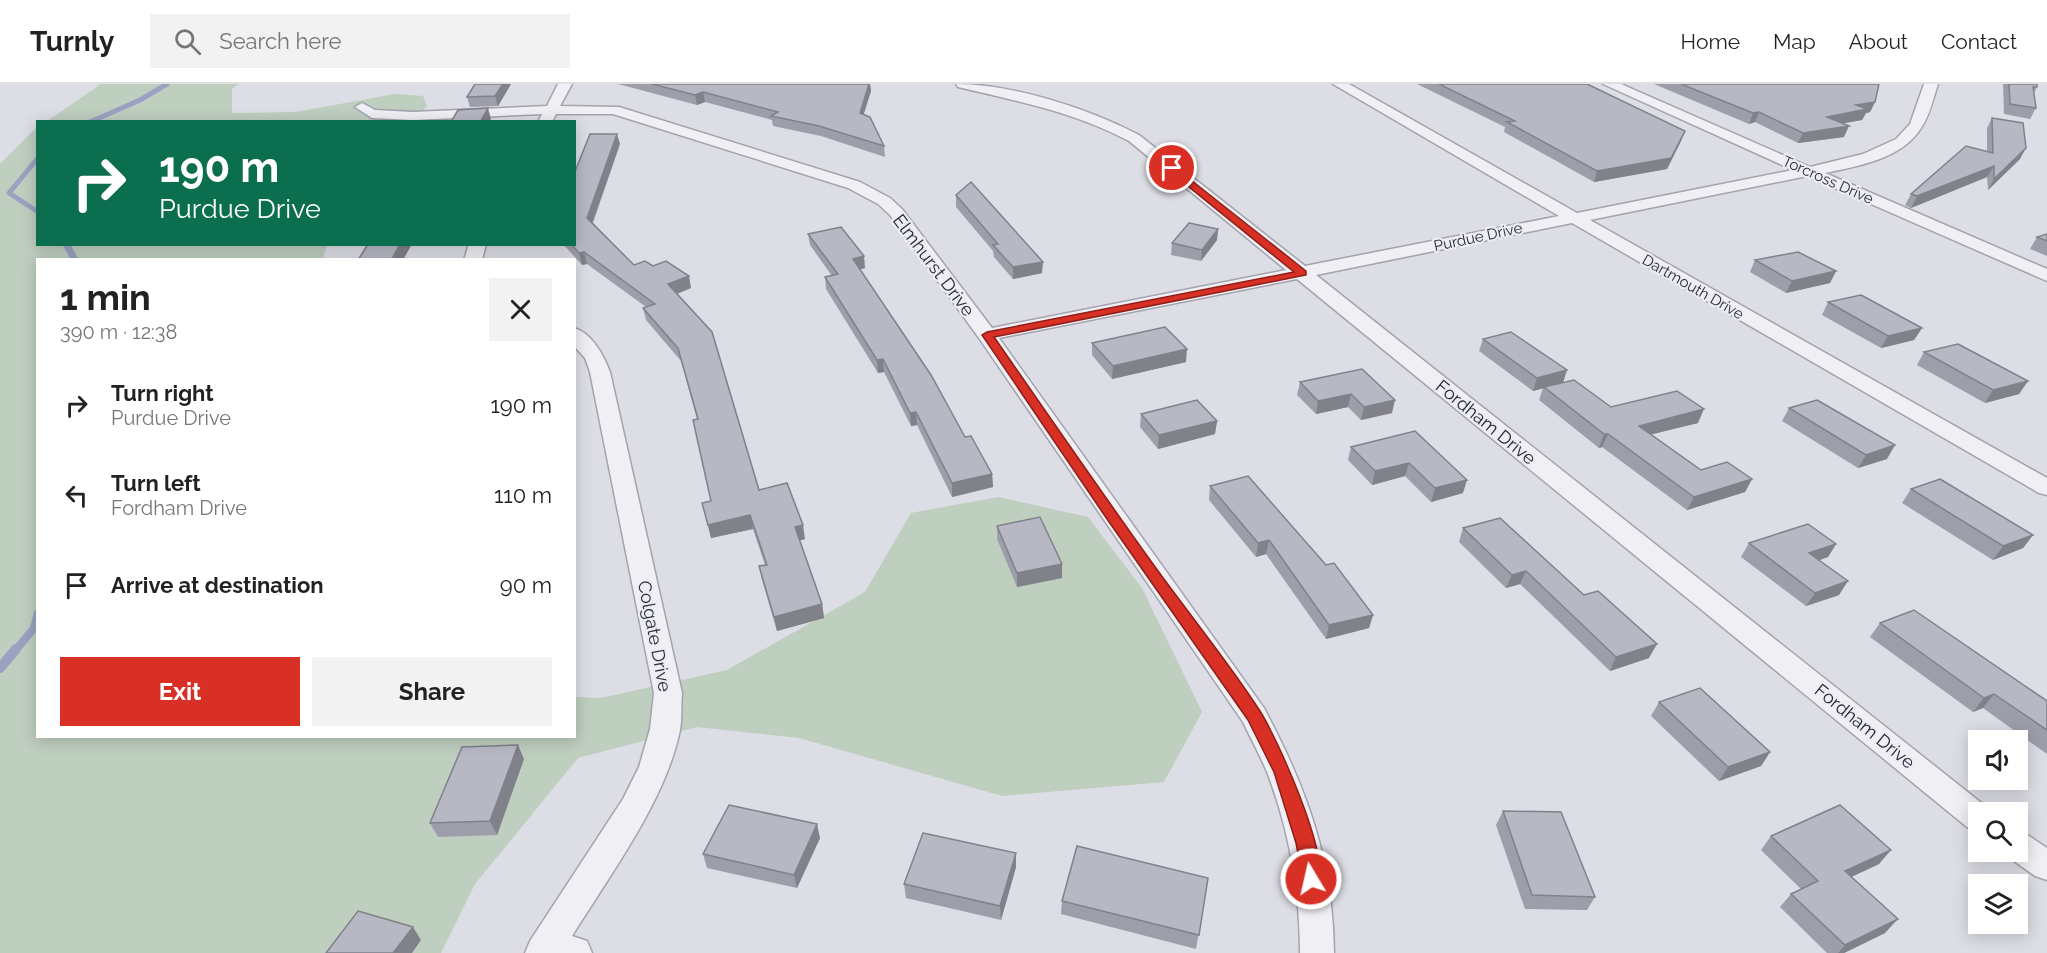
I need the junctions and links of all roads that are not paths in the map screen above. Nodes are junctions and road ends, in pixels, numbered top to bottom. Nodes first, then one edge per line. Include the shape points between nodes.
1 (565, 84) edge
2 (963, 84) edge
3 (1340, 84) edge
4 (1610, 84) edge
5 (1931, 84) edge
6 (362, 107) dead end
7 (548, 116) edge
8 (1809, 171) junction
9 (1572, 218) junction
10 (1302, 273) junction
11 (2047, 276) edge
12 (987, 335) junction
13 (576, 336) edge
14 (2047, 488) edge
15 (1968, 810) edge
16 (2028, 853) edge
17 (2047, 866) edge
18 (554, 950) edge
19 (1317, 953) edge

1 - 7 street
2 - 10 street, Fordham Drive via 1074,111 1117,127
3 - 9 street, Dartmouth Drive
4 - 8 street, Torcross Drive
5 - 8 street, Purdue Drive via 1915,128 1902,140 1870,157
6 - 7 street, Elmhurst Drive via 372,114 413,116
7 - 12 street, Elmhurst Drive via 600,109 633,115 870,192 896,212
8 - 9 street, Purdue Drive
8 - 11 street, Torcross Drive
9 - 10 street, Purdue Drive
9 - 14 street, Dartmouth Drive
10 - 12 street, Purdue Drive
10 - 15 street, Fordham Drive
12 - 19 street, Elmhurst Drive via 1254,716 1282,772 1305,843 1317,914
13 - 18 street, Colgate Drive via 594,356 600,372 668,693 665,729 654,767
16 - 17 street

